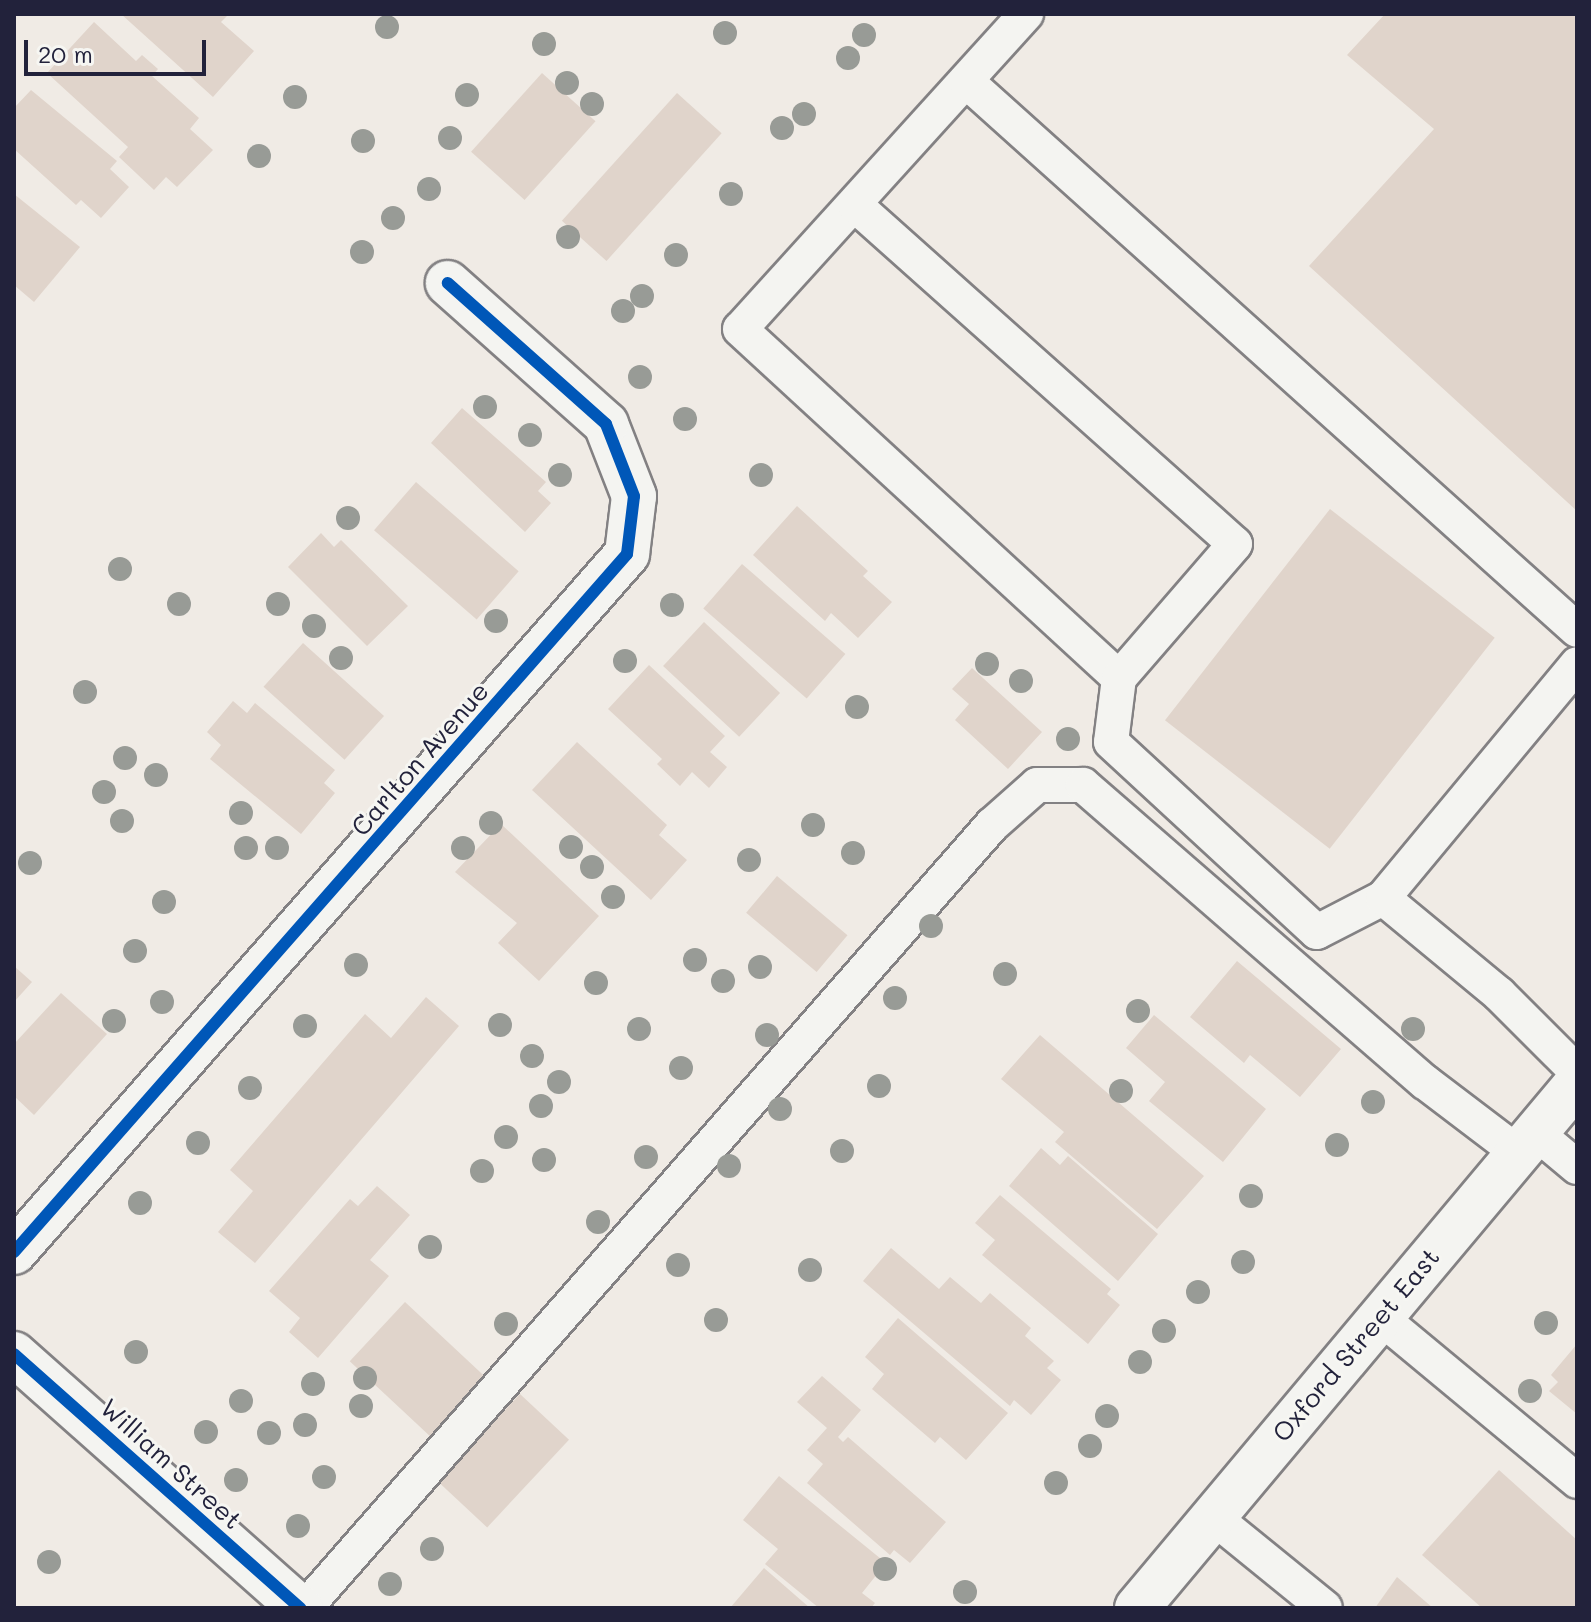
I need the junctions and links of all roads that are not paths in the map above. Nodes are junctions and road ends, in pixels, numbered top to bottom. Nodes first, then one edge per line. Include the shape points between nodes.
1 (1026, 14) edge
2 (966, 81) junction
3 (855, 205) junction
4 (448, 283) dead end
5 (1577, 630) edge
6 (1577, 664) edge
7 (1119, 678) junction
8 (1383, 898) junction
9 (1577, 1072) edge
10 (1577, 1083) edge
11 (1525, 1141) junction
12 (1577, 1167) edge
13 (14, 1252) edge
14 (1381, 1318) junction
15 (14, 1354) edge
16 (1577, 1481) edge
17 (1213, 1517) junction
18 (302, 1608) edge
19 (1137, 1608) edge
20 (1325, 1608) edge

1 - 2 lane
2 - 3 lane
2 - 5 lane
3 - 7 lane via 740,329
3 - 7 lane via 1235,544
4 - 13 street, Carlton Avenue via 606,424 634,496 627,554
6 - 8 lane
7 - 8 lane via 1111,742 1317,932
8 - 9 lane via 1499,994
10 - 11 street, Oxford Street East
11 - 12 lane
11 - 14 street, Oxford Street East
11 - 18 lane via 1425,1082 1083,785 1037,785 992,825
14 - 16 lane
14 - 17 street, Oxford Street East
15 - 18 street, William Street
17 - 19 street, Oxford Street East
17 - 20 lane

